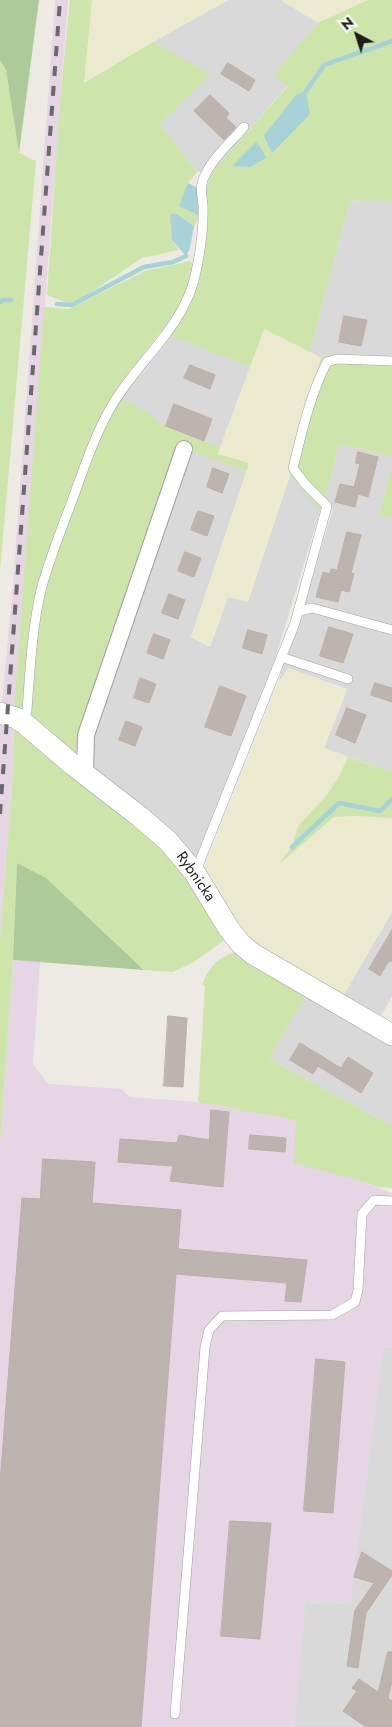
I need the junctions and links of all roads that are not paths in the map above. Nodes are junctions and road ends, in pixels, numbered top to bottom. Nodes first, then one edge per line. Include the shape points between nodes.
1 (244, 126) dead end
2 (392, 361) edge
3 (184, 449) dead end
4 (298, 611) junction
5 (392, 630) edge
6 (281, 657) junction
7 (348, 678) dead end
8 (0, 713) edge
9 (24, 723) junction
10 (85, 774) junction
11 (195, 873) junction
12 (392, 1035) edge
13 (392, 1202) edge
14 (175, 1714) dead end

1 - 9 lane via 214,161 201,185 203,207 198,263 185,305 112,406 80,477 41,591
2 - 4 lane via 337,359 327,362 320,374 293,468 326,506
3 - 10 street via 86,734
4 - 5 lane via 312,608
4 - 6 lane
6 - 7 lane
6 - 11 lane
8 - 9 street, Rybnicka
9 - 10 street, Rybnicka
10 - 11 street, Rybnicka via 164,836
11 - 12 street, Rybnicka via 226,925 245,947
13 - 14 lane via 374,1200 362,1214 355,1302 332,1315 222,1316 209,1330

